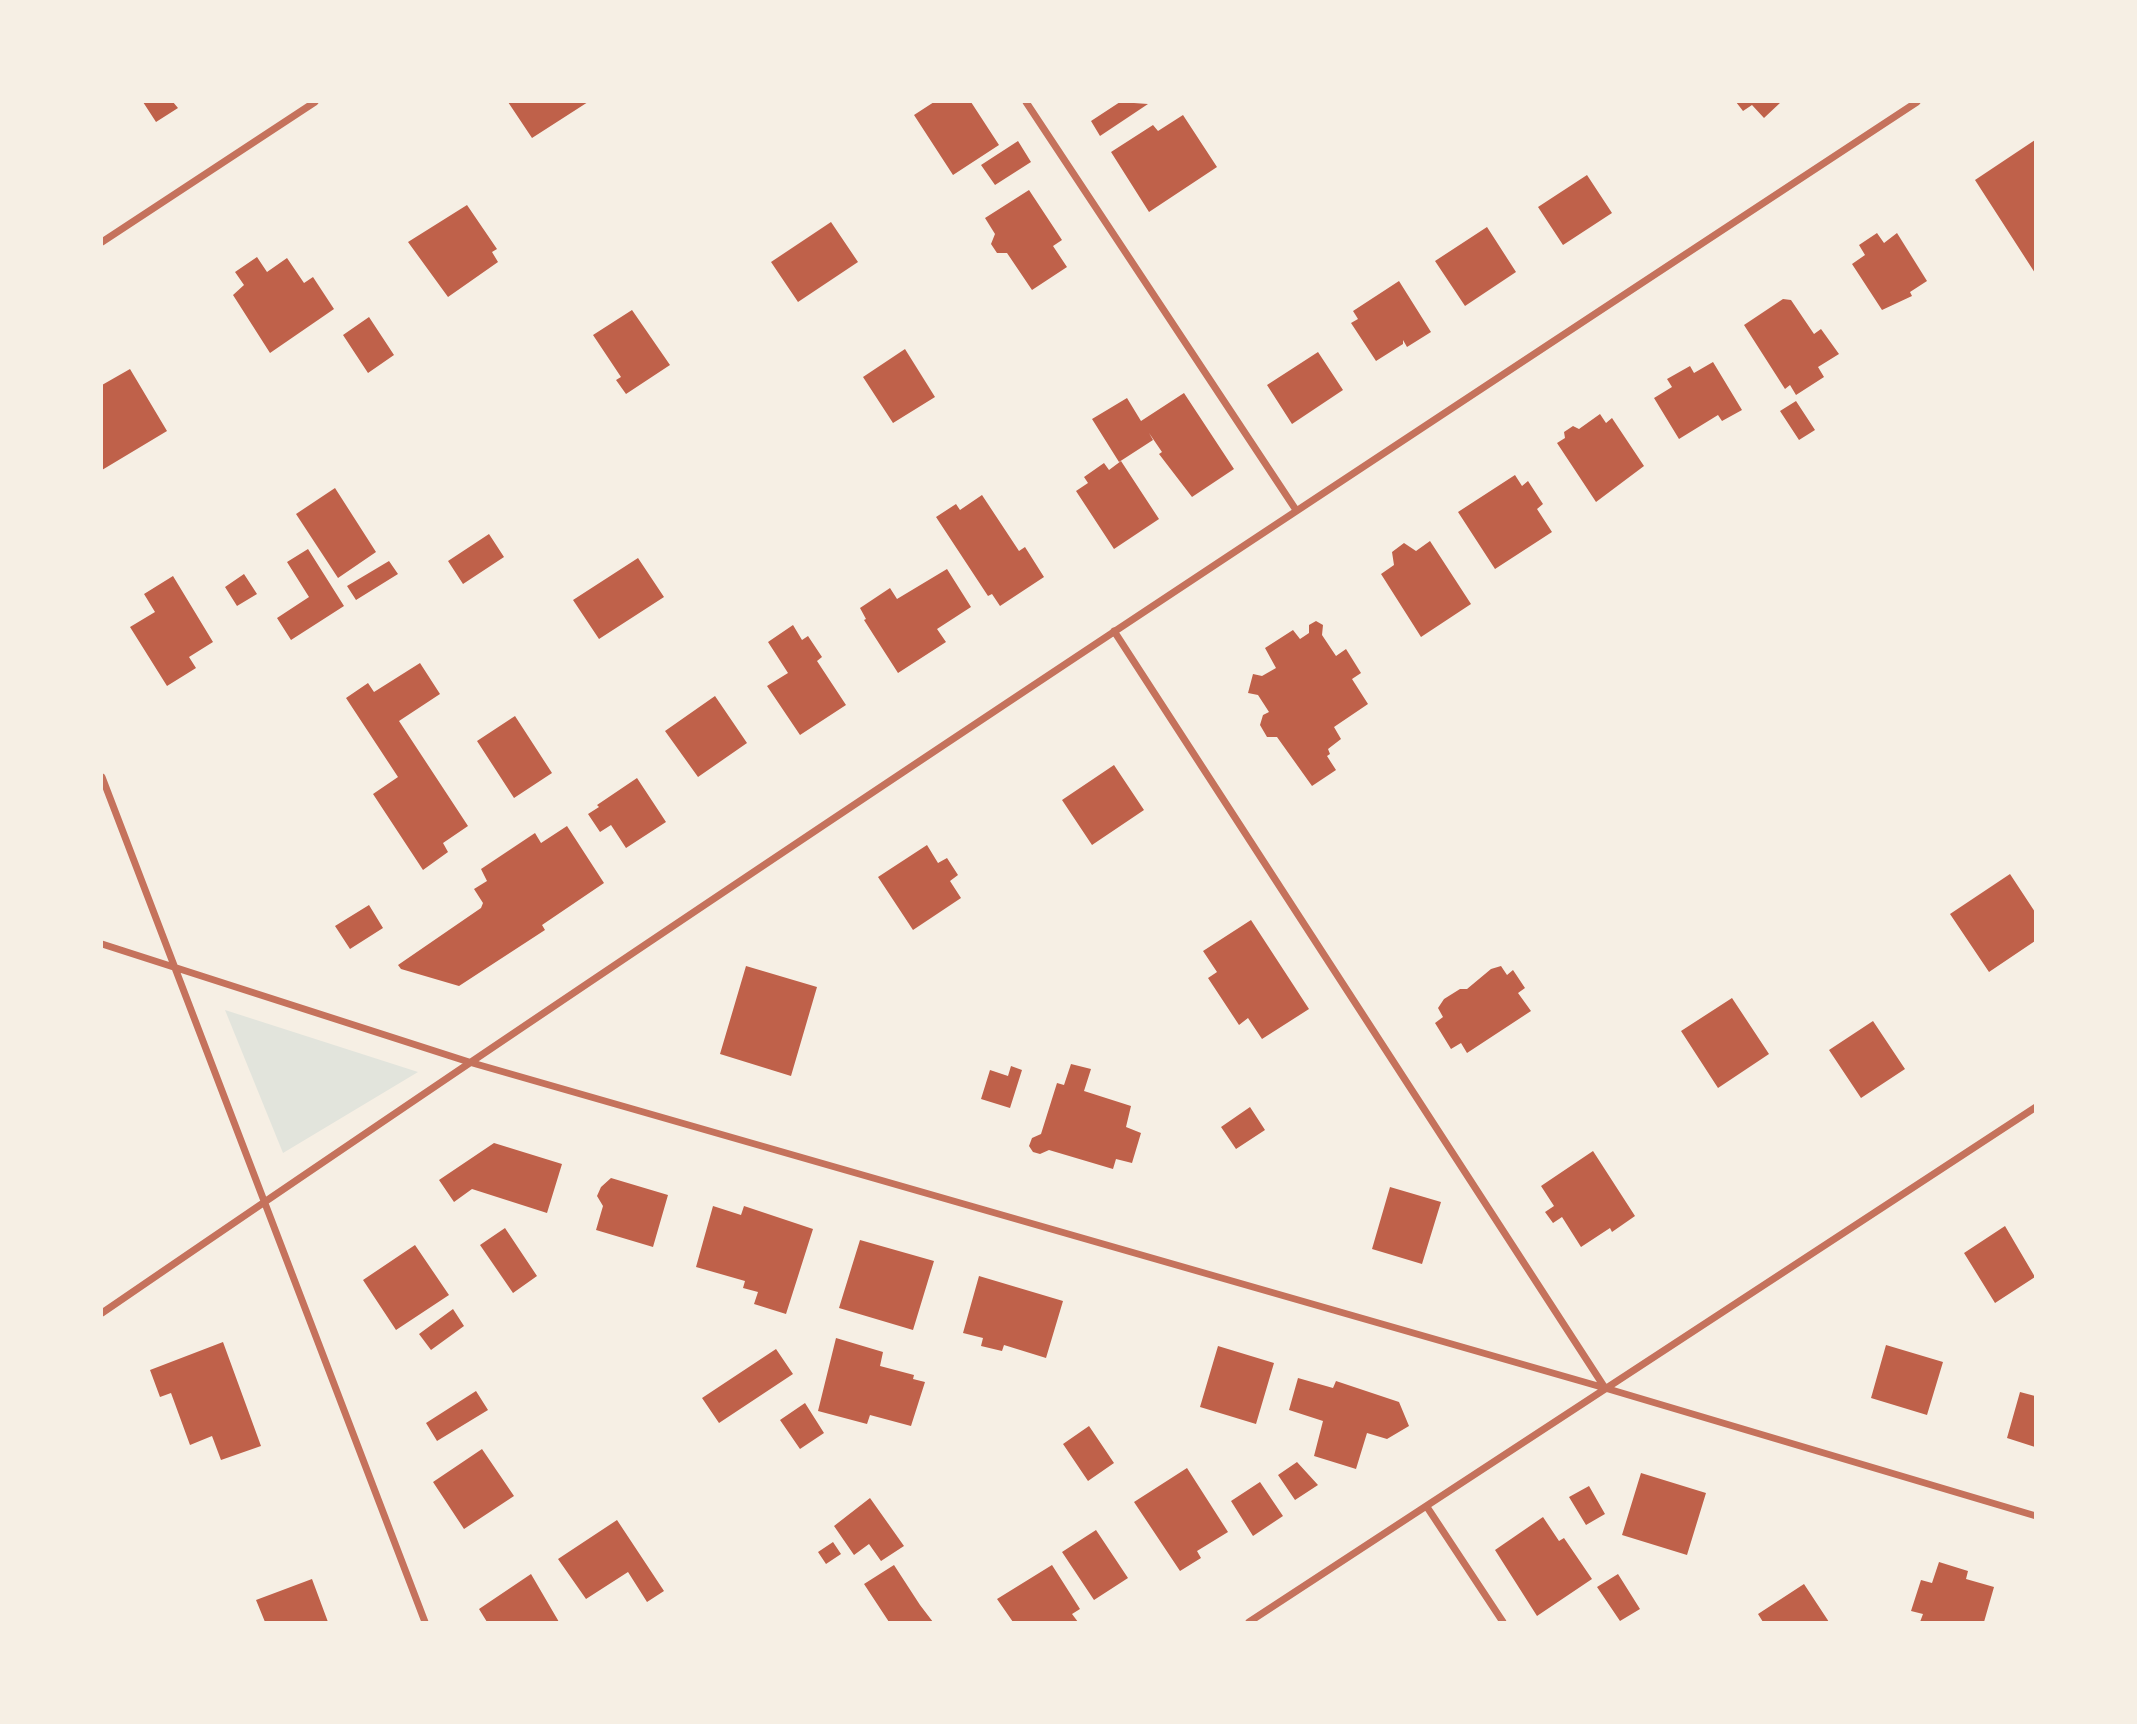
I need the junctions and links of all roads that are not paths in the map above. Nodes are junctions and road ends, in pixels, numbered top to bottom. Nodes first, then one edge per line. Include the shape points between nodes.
1 (315, 102) edge
2 (1026, 102) edge
3 (1917, 102) edge
4 (102, 242) edge
5 (1296, 510) junction
6 (1114, 631) junction
7 (102, 777) edge
8 (102, 944) edge
9 (172, 966) junction
10 (469, 1062) junction
11 (2035, 1107) edge
12 (264, 1202) junction
13 (102, 1313) edge
14 (1605, 1388) junction
15 (1427, 1507) junction
16 (2035, 1516) edge
17 (425, 1622) edge
18 (1249, 1622) edge
19 (1503, 1622) edge

1 - 4 street
2 - 5 street
3 - 5 street
5 - 6 street
6 - 10 street
6 - 14 street
7 - 9 street
8 - 9 street
9 - 10 street
9 - 12 street
10 - 12 street
10 - 14 street
11 - 14 street
12 - 13 street
12 - 17 street
14 - 15 street
14 - 16 street
15 - 18 street
15 - 19 street

